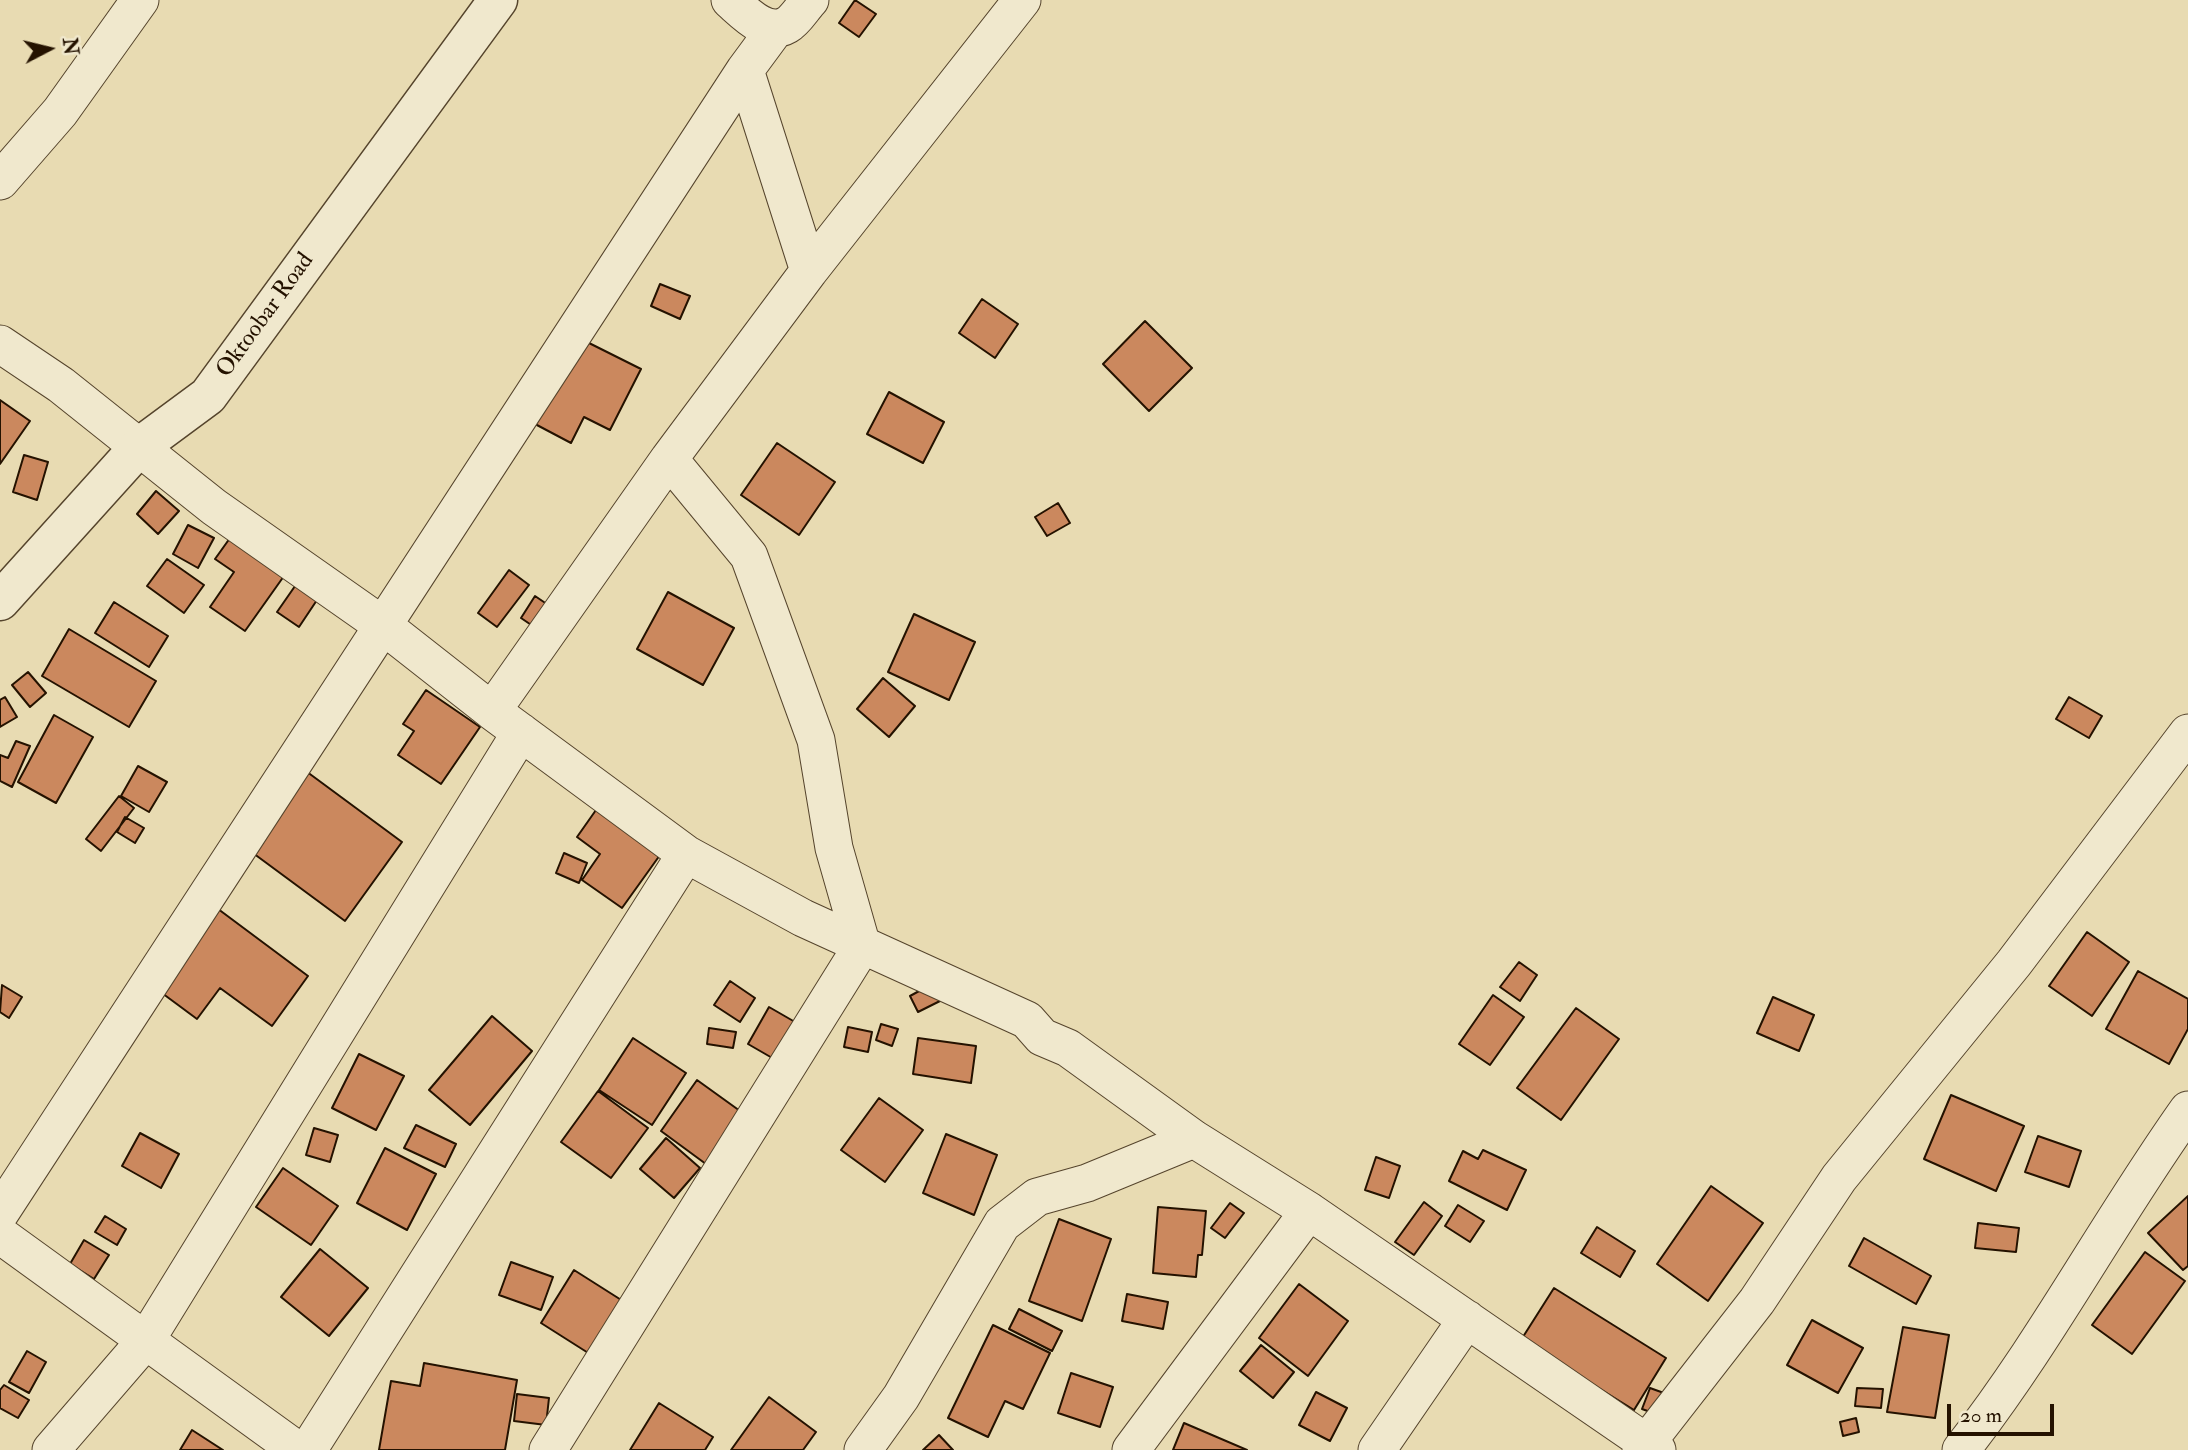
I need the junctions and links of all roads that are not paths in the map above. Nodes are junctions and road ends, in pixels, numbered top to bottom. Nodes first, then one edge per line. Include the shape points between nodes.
1 (140, 0) edge
2 (498, 0) edge
3 (730, 0) edge
4 (810, 0) edge
5 (1022, 0) edge
6 (776, 28) junction
7 (745, 70) junction
8 (0, 181) edge
9 (809, 271) junction
10 (0, 344) edge
11 (139, 447) junction
12 (670, 459) junction
13 (0, 601) edge
14 (384, 627) junction
15 (492, 711) junction
16 (521, 732) junction
17 (2188, 733) edge
18 (686, 855) junction
19 (862, 946) junction
20 (2188, 1110) edge
21 (1194, 1139) junction
22 (1309, 1211) junction
23 (0, 1213) edge
24 (0, 1235) edge
25 (1468, 1319) junction
26 (146, 1340) junction
27 (1648, 1447) edge
28 (51, 1450) edge
29 (297, 1450) edge
30 (308, 1450) edge
31 (548, 1450) edge
32 (863, 1450) edge
33 (1131, 1450) edge
34 (1377, 1450) edge
35 (1961, 1450) edge

1 - 8 street via 60,113
2 - 11 street, Oktoobar Road via 208,396
3 - 6 street via 761,25
4 - 6 street via 788,25
5 - 9 street
6 - 7 street
7 - 9 street
7 - 14 street
9 - 12 street
10 - 11 street
11 - 13 street, Oktoobar Road
11 - 14 street via 214,507
12 - 15 street
12 - 19 street via 750,556 816,740 834,848
14 - 15 street
14 - 23 street
15 - 16 street
16 - 18 street
16 - 26 street
17 - 27 street via 2014,963 1839,1178 1757,1301
18 - 19 street
18 - 30 street
19 - 21 street via 1027,1020 1042,1037 1068,1048
19 - 31 street
20 - 35 street
21 - 22 street
21 - 32 street via 1087,1183 1037,1197 1002,1224 901,1397
22 - 25 street
22 - 33 street
24 - 26 street
25 - 27 street
25 - 34 street
26 - 28 street
26 - 29 street

